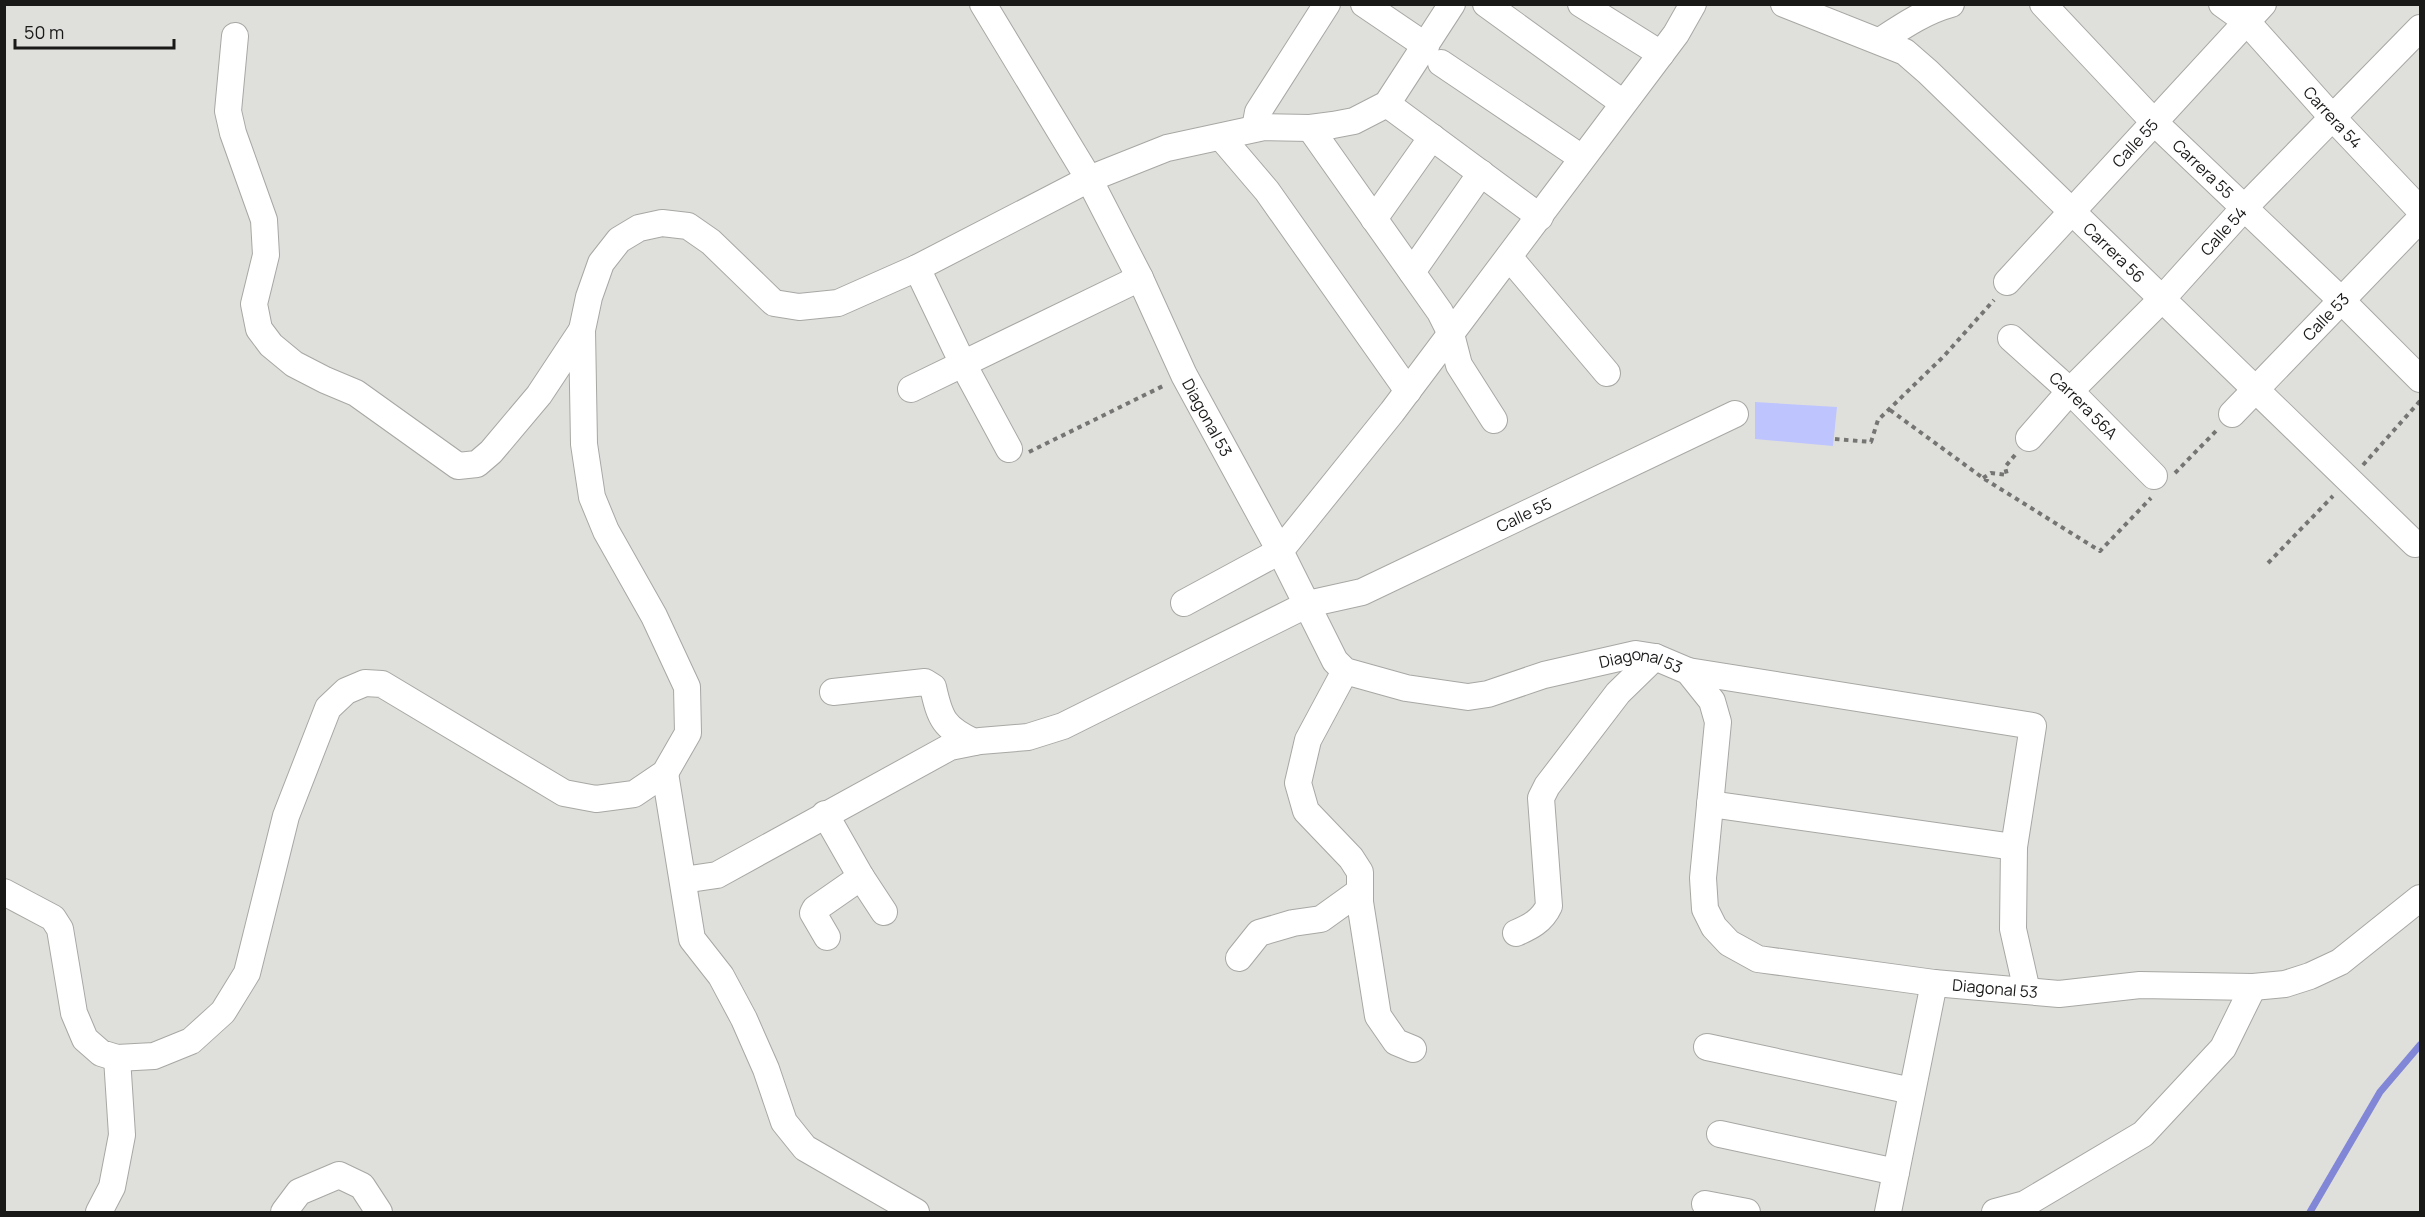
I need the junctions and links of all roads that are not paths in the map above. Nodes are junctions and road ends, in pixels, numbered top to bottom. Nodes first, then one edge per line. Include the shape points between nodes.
1 (983, 4) edge
2 (1328, 4) edge
3 (1364, 4) edge
4 (1452, 4) edge
5 (1486, 4) edge
6 (1581, 4) edge
7 (1693, 4) edge
8 (1784, 4) edge
9 (1903, 4) edge
10 (1951, 4) edge
11 (2043, 4) edge
12 (2222, 4) edge
13 (2255, 13) edge
14 (2421, 28) edge
15 (235, 36) dead end
16 (1880, 41) junction
17 (1433, 54) junction
18 (1661, 54) junction
19 (1623, 103) junction
20 (1387, 104) junction
21 (2332, 117) junction
22 (2154, 122) junction
23 (1255, 128) junction
24 (1310, 128) junction
25 (1221, 137) junction
26 (1432, 137) junction
27 (1582, 158) junction
28 (1481, 173) junction
29 (1089, 179) junction
30 (2244, 208) junction
31 (2421, 210) edge
32 (2072, 212) junction
33 (1540, 217) junction
34 (1374, 219) junction
35 (2421, 219) edge
36 (1509, 257) junction
37 (917, 268) junction
38 (1412, 272) junction
39 (1140, 278) junction
40 (2007, 282) road end
41 (2162, 299) junction
42 (2341, 300) junction
43 (582, 330) junction
44 (1451, 334) junction
45 (2011, 338) dead end
46 (963, 364) junction
47 (1607, 373) dead end
48 (2421, 379) edge
49 (911, 388) dead end
50 (2255, 389) junction
51 (1408, 391) junction
52 (2070, 391) junction
53 (1735, 414) dead end
54 (2232, 414) road end
55 (1494, 420) dead end
56 (2029, 438) road end
57 (1009, 449) road end
58 (2162, 480) road end
59 (2415, 544) dead end
60 (1280, 551) junction
61 (1184, 603) dead end
62 (1308, 604) junction
63 (1655, 657) junction
64 (1345, 671) junction
65 (1688, 671) junction
66 (833, 692) dead end
67 (974, 742) junction
68 (665, 773) junction
69 (1710, 804) junction
70 (825, 814) junction
71 (2014, 847) junction
72 (861, 877) junction
73 (683, 880) junction
74 (1360, 891) junction
75 (4, 892) edge
76 (2421, 898) edge
77 (884, 912) dead end
78 (1516, 933) dead end
79 (827, 937) dead end
80 (1239, 958) dead end
81 (1934, 983) junction
82 (2253, 987) junction
83 (2027, 991) junction
84 (1707, 1047) dead end
85 (1413, 1049) dead end
86 (117, 1059) junction
87 (1912, 1091) junction
88 (1720, 1134) dead end
89 (1896, 1172) junction
90 (1705, 1204) dead end
91 (99, 1212) edge
92 (284, 1212) edge
93 (379, 1212) edge
94 (916, 1212) edge
95 (1747, 1212) edge
96 (1888, 1212) edge
97 (1995, 1212) edge

1 - 29 street, Diagonal 53
2 - 23 street via 1258,112
3 - 17 street
4 - 17 street
5 - 19 street
6 - 18 street
7 - 18 street
8 - 16 street, Carrera 56
9 - 16 street
10 - 16 street via 1908,22
11 - 22 street, Carrera 55
12 - 13 street, Carrera 54
13 - 21 street, Carrera 54
13 - 22 street, Calle 55
14 - 21 street, Calle 54
15 - 43 street via 228,111 264,220 266,255 254,304 259,328 271,345 294,364 356,393 459,466 477,464 491,452 539,395
16 - 32 street, Carrera 56 via 1905,52 1928,72
17 - 20 street
17 - 27 street
18 - 19 street
19 - 27 street
20 - 24 street via 1354,121
20 - 26 street
21 - 30 street, Calle 54
21 - 31 street, Carrera 54
22 - 30 street, Carrera 55
22 - 32 street, Calle 55
23 - 24 street
23 - 25 street
24 - 34 street
25 - 29 street via 1167,148
25 - 51 street via 1267,191
26 - 28 street
26 - 34 street
27 - 33 street
28 - 33 street
28 - 38 street
29 - 37 street
29 - 39 street, Diagonal 53
30 - 41 street, Calle 54
30 - 42 street, Carrera 55
32 - 40 street, Calle 55
32 - 41 street, Carrera 56
33 - 36 street
34 - 38 street
35 - 42 street, Calle 53
36 - 44 street
36 - 47 street
37 - 43 street via 838,303 799,307 774,303 711,242 688,226 662,223 639,228 620,240 601,263
37 - 46 street
38 - 44 street
39 - 46 street
39 - 60 street, Diagonal 53 via 1184,375
41 - 50 street, Carrera 56
41 - 52 street, Calle 54
42 - 48 street, Carrera 55
42 - 50 street, Calle 53
43 - 68 street via 584,444 592,497 687,687 688,733
44 - 51 street
44 - 55 street via 1459,365
45 - 52 street, Carrera 56A
46 - 49 street
46 - 57 street
50 - 54 street, Calle 53
50 - 59 street, Carrera 56
51 - 60 street
52 - 56 street, Calle 54
52 - 58 street, Carrera 56A
53 - 62 street, Calle 55 via 1362,592
60 - 61 street
60 - 62 street, Diagonal 53
62 - 64 street, Diagonal 53 via 1335,661
62 - 67 street, Calle 55 via 1063,726 1028,737
63 - 64 street, Diagonal 53 via 1636,654 1468,696 1406,688
63 - 65 street, Diagonal 53
63 - 78 street via 1618,693 1547,786 1541,798 1548,906 1532,926
64 - 74 street via 1308,740 1298,783 1306,811 1360,872
65 - 69 street, Diagonal 53 via 1712,701 1718,722
65 - 71 street via 2032,726
66 - 67 street via 925,682 933,687 942,720 954,733
67 - 70 street, Calle 55 via 950,747
68 - 73 street
68 - 86 street via 634,794 596,799 564,793 382,684 365,683 346,690 323,719 286,816 247,973 223,1012 191,1041 154,1056
69 - 71 street
69 - 81 street, Diagonal 53 via 1703,878 1705,909 1714,927 1729,943 1758,959
70 - 72 street
70 - 73 street, Calle 55 via 717,875
71 - 83 street via 2013,929
72 - 77 street
72 - 79 street via 815,909 813,913
73 - 94 street via 692,939 721,976 744,1019 784,1122 805,1148
74 - 80 street via 1321,919 1260,933
74 - 85 street via 1378,1016 1396,1042
75 - 86 street via 53,918 60,928 74,1013 85,1039 101,1053
76 - 82 street, Diagonal 53 via 2340,962 2285,984
81 - 83 street, Diagonal 53
81 - 87 street
82 - 83 street, Diagonal 53 via 2140,985 2059,994
82 - 97 street via 2223,1048 2143,1134 2025,1204
84 - 87 street
86 - 91 street via 122,1136 112,1187
87 - 89 street
88 - 89 street
89 - 96 street
90 - 95 street
92 - 93 street via 299,1192 339,1175 362,1186

